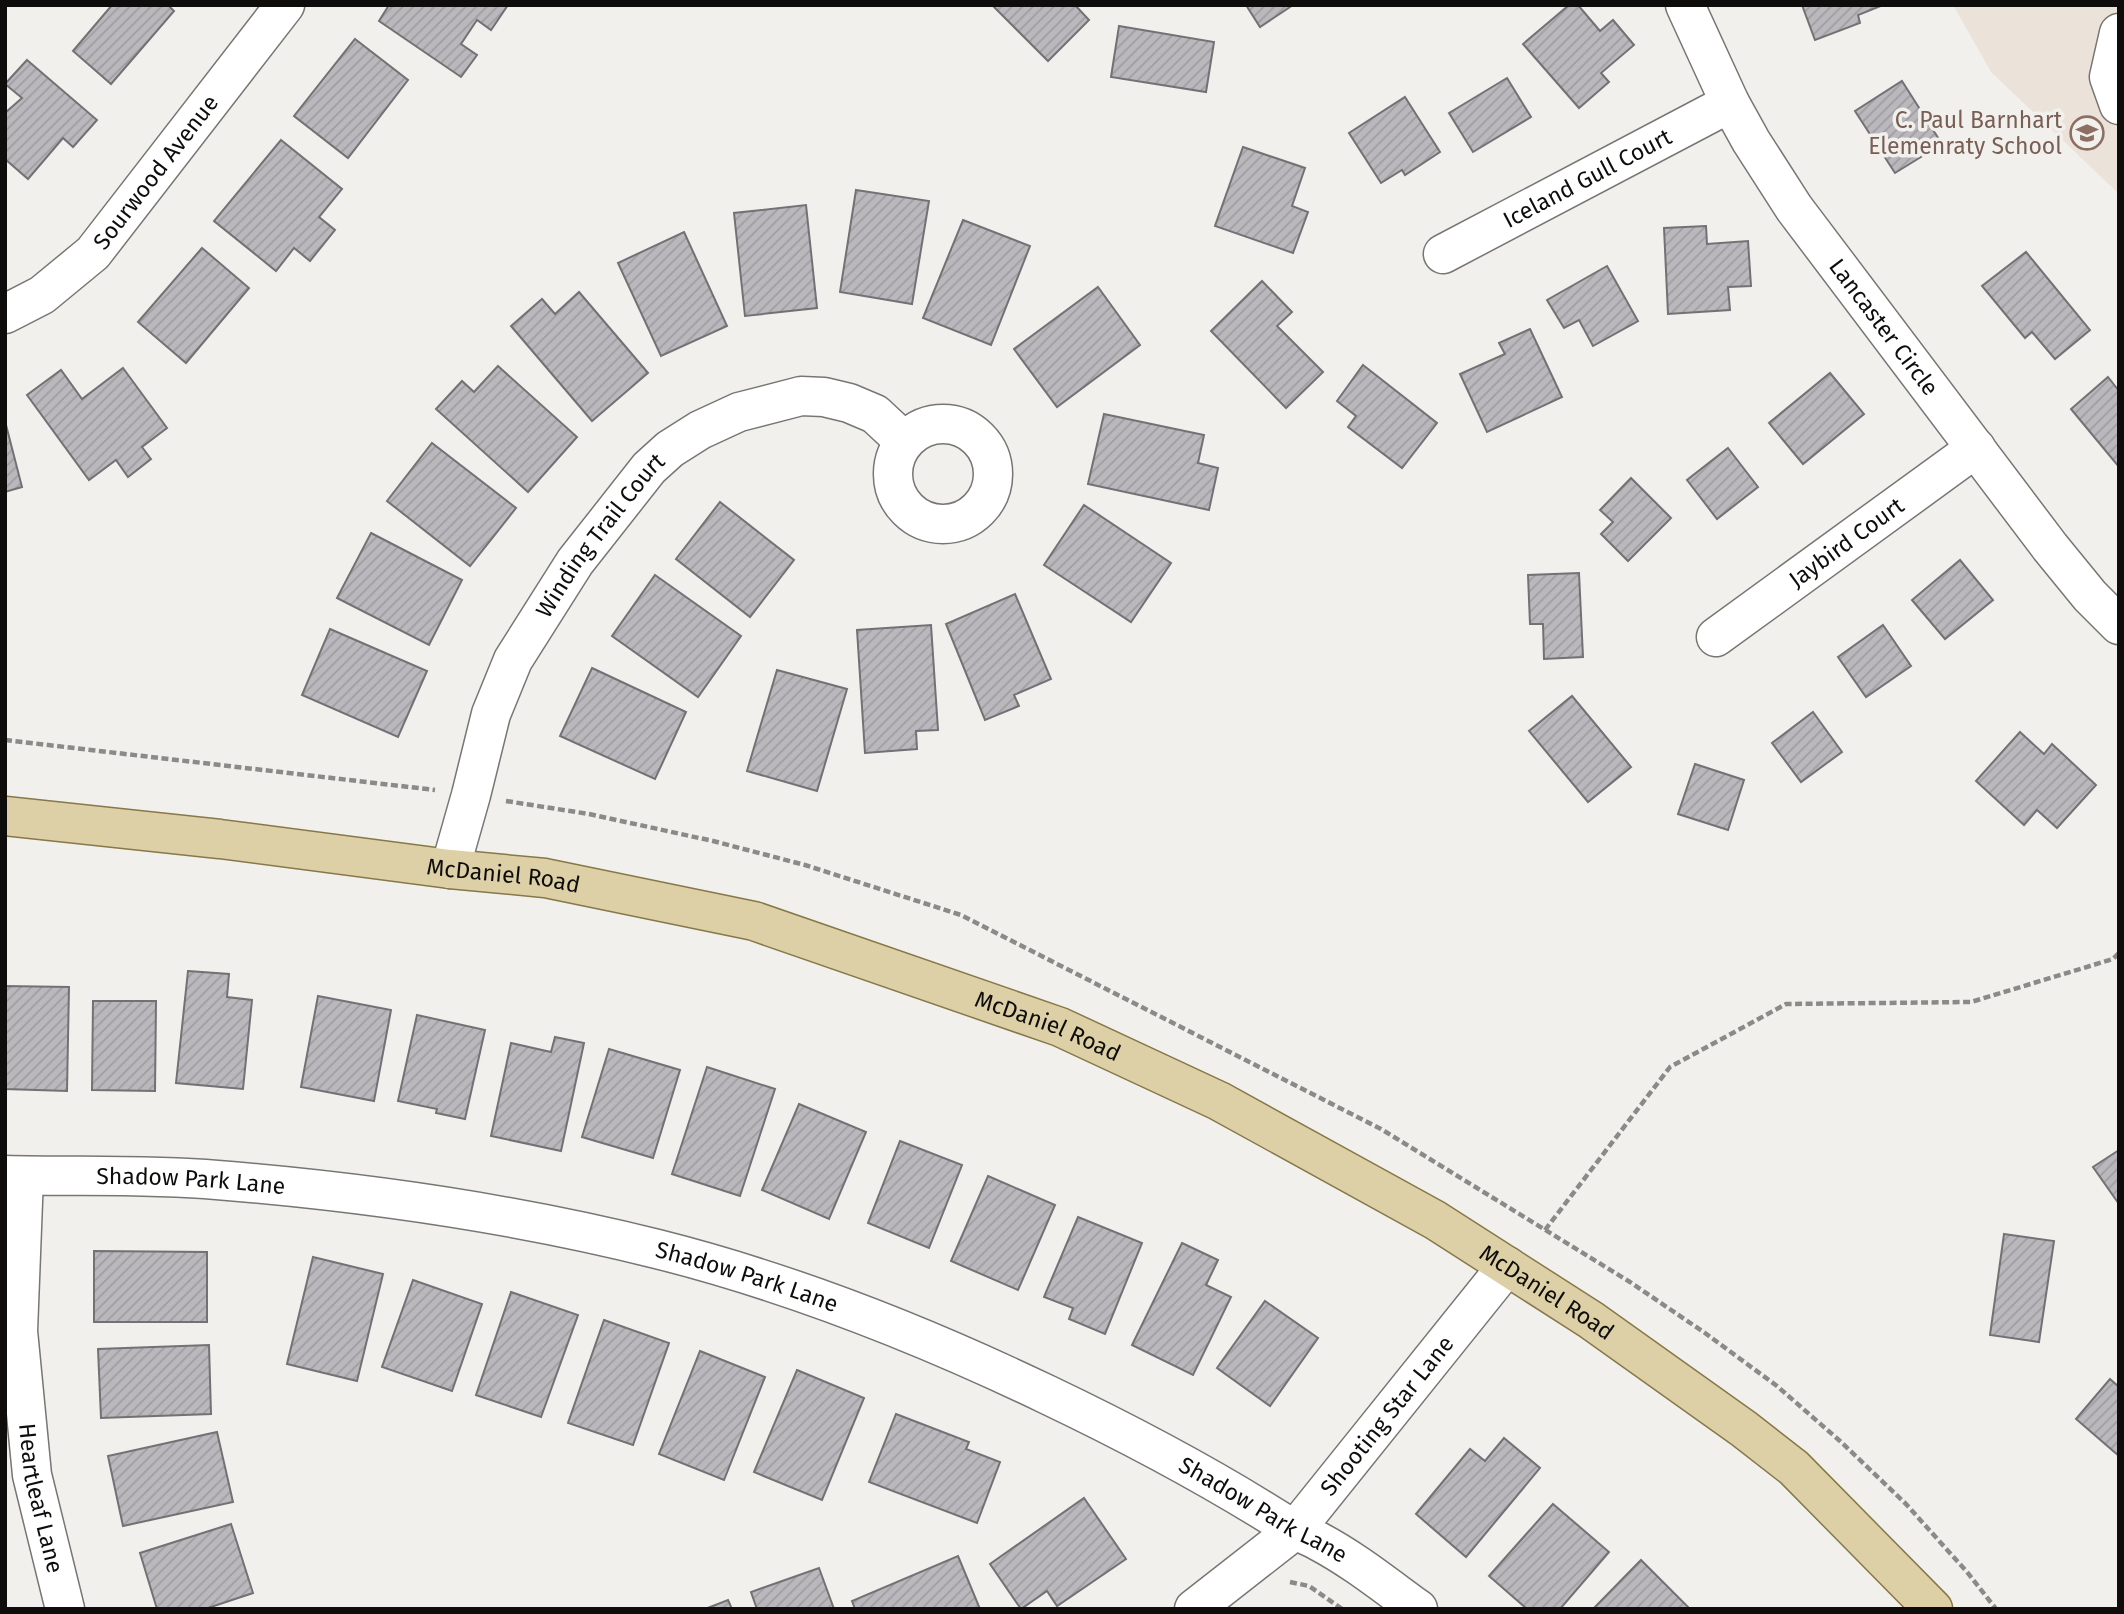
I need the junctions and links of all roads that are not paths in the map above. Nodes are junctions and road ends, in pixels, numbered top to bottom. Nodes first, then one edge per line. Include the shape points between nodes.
1 (285, 5) edge
2 (1685, 5) edge
3 (2119, 33) edge
4 (1730, 103) junction
5 (2119, 105) edge
6 (1443, 254) dead end
7 (5, 314) edge
8 (904, 442) dead end
9 (1976, 448) junction
10 (2119, 625) edge
11 (1716, 637) dead end
12 (5, 816) edge
13 (450, 869) junction
14 (14, 1176) edge
15 (1507, 1266) junction
16 (1295, 1530) junction
17 (65, 1609) edge
18 (1194, 1609) edge
19 (1418, 1609) edge
20 (1933, 1609) edge

1 - 7 street, Sourwood Avenue via 93,253 42,295
2 - 4 street, Lancaster Circle
3 - 5 street via 2109,77
4 - 6 street, Iceland Gull Court
4 - 9 street, Lancaster Circle via 1794,208
8 - 13 street, Winding Trail Court via 875,414 849,403 801,396 739,412 690,436 649,468 575,562 513,660 491,714
9 - 10 street, Lancaster Circle via 2050,547
9 - 11 street, Jaybird Court
12 - 13 main road, McDaniel Road
13 - 15 main road, McDaniel Road via 545,878 754,921 1060,1027 1219,1101 1435,1220
14 - 16 street, Shadow Park Lane via 174,1177 338,1192 542,1225 698,1261 825,1300 977,1362 1126,1434 1256,1503
14 - 17 street, Heartleaf Lane via 18,1331 32,1475
15 - 16 street, Shooting Star Lane
15 - 20 main road, McDaniel Road via 1591,1320 1794,1468
16 - 18 street, Shooting Star Lane
16 - 19 street, Shadow Park Lane via 1350,1561

